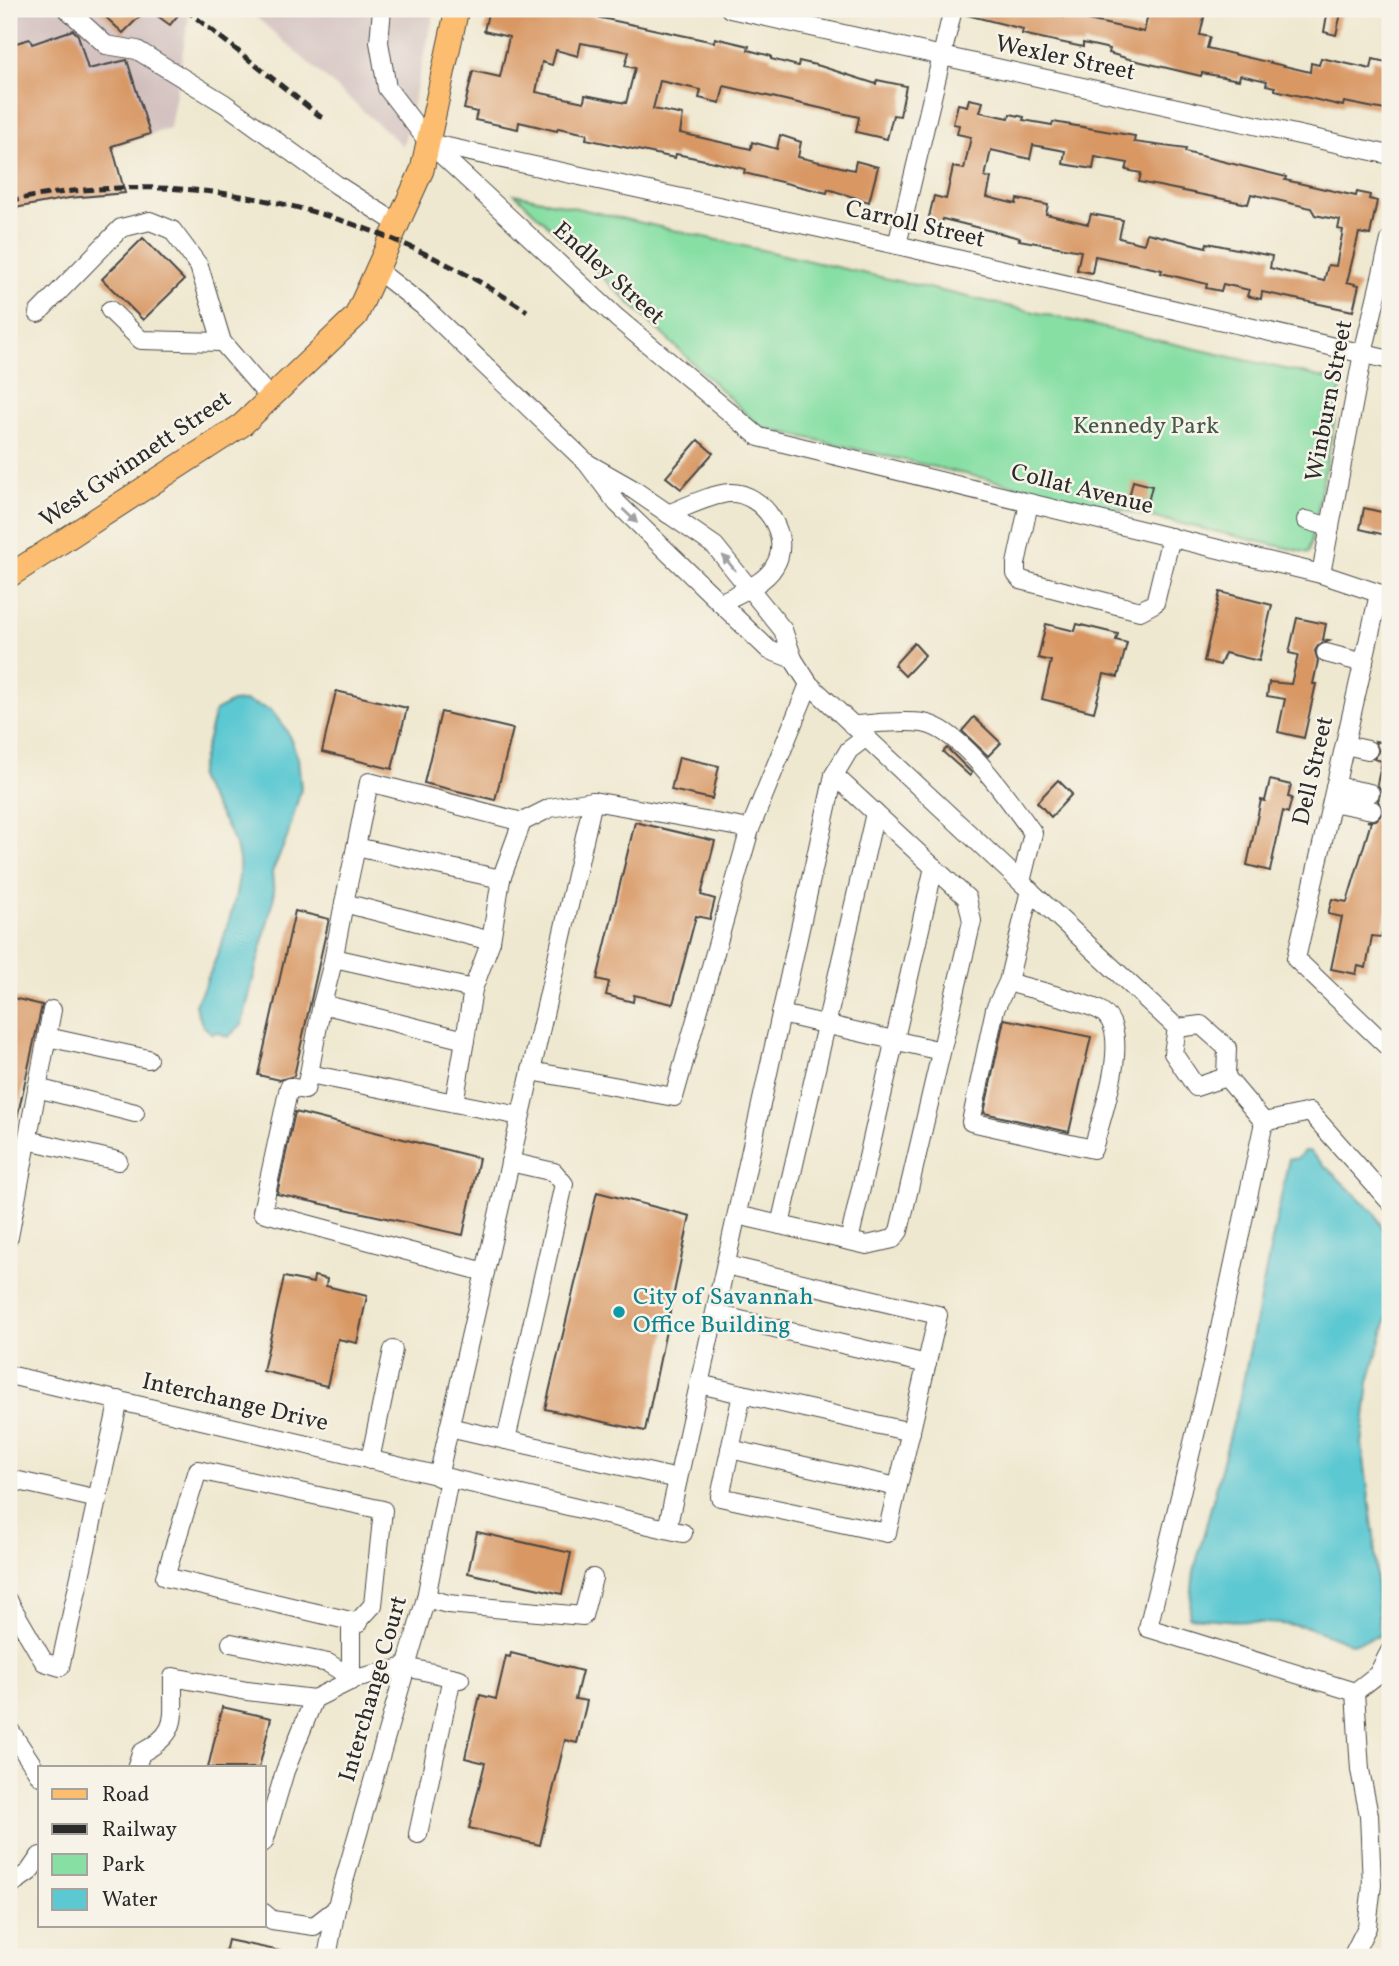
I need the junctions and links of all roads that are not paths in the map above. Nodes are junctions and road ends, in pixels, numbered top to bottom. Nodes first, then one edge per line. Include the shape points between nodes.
1 (67, 9) edge
2 (457, 9) edge
3 (730, 9) edge
4 (953, 9) edge
5 (376, 12) edge
6 (944, 57) junction
7 (429, 143) junction
8 (1390, 155) edge
9 (398, 224) junction
10 (1390, 240) edge
11 (897, 246) junction
12 (377, 270) junction
13 (110, 310) dead end
14 (38, 313) dead end
15 (222, 342) junction
16 (1363, 353) junction
17 (1390, 360) edge
18 (270, 398) junction
19 (759, 437) joint
20 (587, 463) junction
21 (1029, 503) junction
22 (668, 514) junction
23 (1306, 520) dead end
24 (1330, 527) junction
25 (1171, 537) junction
26 (1321, 574) junction
27 (9, 576) edge
28 (749, 587) junction
29 (1385, 596) edge
30 (720, 603) junction
31 (1326, 653) dead end
32 (793, 659) junction
33 (1364, 663) junction
34 (809, 684) junction
35 (852, 725) junction
36 (865, 738) junction
37 (1345, 745) junction
38 (1368, 750) dead end
39 (834, 775) junction
40 (1334, 794) junction
41 (593, 801) junction
42 (1371, 801) dead end
43 (875, 813) junction
44 (522, 822) junction
45 (750, 829) junction
46 (356, 847) junction
47 (934, 867) junction
48 (501, 879) junction
49 (1026, 886) junction
50 (344, 903) junction
51 (491, 941) junction
52 (333, 961) junction
53 (1008, 982) junction
54 (473, 989) junction
55 (322, 1004) junction
56 (52, 1010) dead end
57 (781, 1014) junction
58 (826, 1024) junction
59 (1177, 1028) junction
60 (47, 1037) junction
61 (465, 1040) junction
62 (894, 1040) junction
63 (1390, 1049) edge
64 (941, 1051) junction
65 (148, 1059) dead end
66 (531, 1071) junction
67 (309, 1074) junction
68 (1226, 1077) junction
69 (37, 1088) junction
70 (454, 1103) junction
71 (135, 1113) dead end
72 (520, 1116) junction
73 (1264, 1122) junction
74 (21, 1146) edge
75 (118, 1161) dead end
76 (510, 1162) junction
77 (1390, 1202) edge
78 (737, 1215) junction
79 (780, 1225) junction
80 (9, 1237) edge
81 (849, 1241) junction
82 (726, 1265) junction
83 (485, 1272) junction
84 (715, 1314) junction
85 (393, 1350) dead end
86 (927, 1364) junction
87 (9, 1375) edge
88 (699, 1384) junction
89 (742, 1394) junction
90 (119, 1400) junction
91 (449, 1427) junction
92 (911, 1432) junction
93 (506, 1440) junction
94 (730, 1449) junction
95 (370, 1460) junction
96 (443, 1478) junction
97 (678, 1479) junction
98 (9, 1484) edge
99 (897, 1488) junction
100 (97, 1499) junction
101 (593, 1578) dead end
102 (426, 1598) junction
103 (9, 1602) edge
104 (359, 1623) junction
105 (231, 1643) dead end
106 (1390, 1651) edge
107 (406, 1667) junction
108 (352, 1679) junction
109 (1355, 1692) junction
110 (314, 1699) junction
111 (12, 1740) edge
112 (137, 1766) edge
113 (38, 1773) edge
114 (418, 1834) dead end
115 (266, 1835) edge
116 (38, 1859) edge
117 (9, 1884) edge
118 (337, 1909) junction
119 (267, 1917) edge
120 (327, 1957) edge
121 (1353, 1957) edge

1 - 9 street via 106,45 137,50 225,104
2 - 7 main road, West Gwinnett Street
3 - 6 street, Wexler Street
4 - 6 street
5 - 7 street, Endley Street via 387,88
6 - 8 street, Wexler Street
6 - 11 street
7 - 9 main road, West Gwinnett Street
7 - 11 street, Carroll Street
7 - 19 street, Endley Street via 617,318
9 - 12 main road, West Gwinnett Street
10 - 16 street, Winburn Street
11 - 16 street, Carroll Street
12 - 18 main road, West Gwinnett Street via 355,316
12 - 20 street via 423,306
13 - 15 street via 141,340
14 - 15 street via 121,229 150,221 172,230 199,266
15 - 18 street
16 - 17 street, Carroll Street
16 - 24 street, Winburn Street
18 - 27 main road, West Gwinnett Street via 242,425
19 - 21 street, Collat Avenue
20 - 22 street
20 -> 30 street via 617,503
21 - 25 street, Collat Avenue
21 - 25 street via 1016,565 1021,580 1140,611 1155,603
28 -> 22 street via 715,546
22 - 28 street via 728,493 748,495 767,509 780,541 775,567
23 - 24 street
24 - 26 street, Winburn Street
25 - 26 street, Collat Avenue
26 - 29 street, Collat Avenue
28 - 30 street
28 - 32 street via 783,630
29 - 33 street, Dell Street
30 - 32 street via 769,650
31 - 33 street
32 - 34 street
33 - 37 street, Dell Street
34 - 35 street
34 - 45 street
35 - 36 street
35 - 49 street via 925,723 981,764 1033,833
36 - 39 street via 849,750
36 - 49 street
37 - 38 street
37 - 40 street, Dell Street
39 - 43 street
39 - 57 street
40 - 42 street
40 - 63 street, Dell Street via 1296,959
41 - 44 street via 550,808
41 - 45 street
41 - 66 street, Interchange Court
43 - 47 street
43 - 58 street
44 - 46 street via 369,782
44 - 48 street
45 - 66 street via 674,1097
46 - 48 street
46 - 50 street
47 - 62 street
47 - 64 street via 967,898 972,921
48 - 51 street
49 - 53 street
49 - 59 street
50 - 51 street
50 - 52 street
51 - 54 street
52 - 54 street
52 - 55 street
53 - 53 street via 995,1009 971,1122 1093,1149 1118,1046 1114,1025 1101,1012
54 - 61 street
55 - 61 street
55 - 67 street
56 - 60 street
57 - 58 street
57 - 78 street
58 - 62 street
58 - 79 street
59 - 68 street via 1202,1025 1227,1048
59 - 68 street via 1173,1053 1196,1087
60 - 65 street
60 - 69 street
61 - 70 street
62 - 64 street
62 - 81 street
64 - 81 street via 899,1231 893,1239 867,1245
66 - 72 street, Interchange Court
67 - 70 street
67 - 83 street via 305,1090 289,1087 262,1212
68 - 73 street
69 - 71 street
69 - 74 street
70 - 72 street
72 - 76 street, Interchange Court
73 - 77 street via 1310,1112
73 - 109 street via 1213,1361 1148,1629
74 - 75 street
74 - 80 street
76 - 83 street, Interchange Court
76 - 93 street via 554,1172 564,1184
78 - 79 street
78 - 82 street
79 - 81 street
82 - 84 street
82 - 86 street via 939,1315
83 - 91 street, Interchange Court
84 - 86 street
84 - 88 street
85 - 95 street
86 - 92 street
87 - 90 street, Interchange Drive
88 - 89 street
88 - 97 street
89 - 92 street
89 - 94 street
90 - 95 street, Interchange Drive
90 - 100 street
91 - 93 street
91 - 96 street, Interchange Court
92 - 99 street
93 - 97 street
94 - 99 street
94 - 99 street via 720,1497 887,1533
95 - 96 street, Interchange Drive
96 - 97 street, Interchange Drive via 675,1531
96 - 102 street, Interchange Court
98 - 100 street via 10,1479
100 - 103 street via 60,1667 44,1662
101 - 102 street via 583,1616
102 - 107 street, Interchange Court
104 - 104 street via 373,1605 383,1510 198,1470 165,1577
104 - 108 street via 351,1629
105 - 108 street via 328,1663
106 - 109 street via 1378,1674
107 - 108 street
107 - 114 street via 456,1678
107 - 118 street, Interchange Court
108 - 110 street
109 - 121 street via 1372,1885 1367,1927
110 - 112 street via 173,1677 171,1730 141,1754
110 - 115 street
111 - 113 street
116 - 117 street via 29,1872
118 - 119 street via 314,1926
118 - 120 street, Interchange Court

